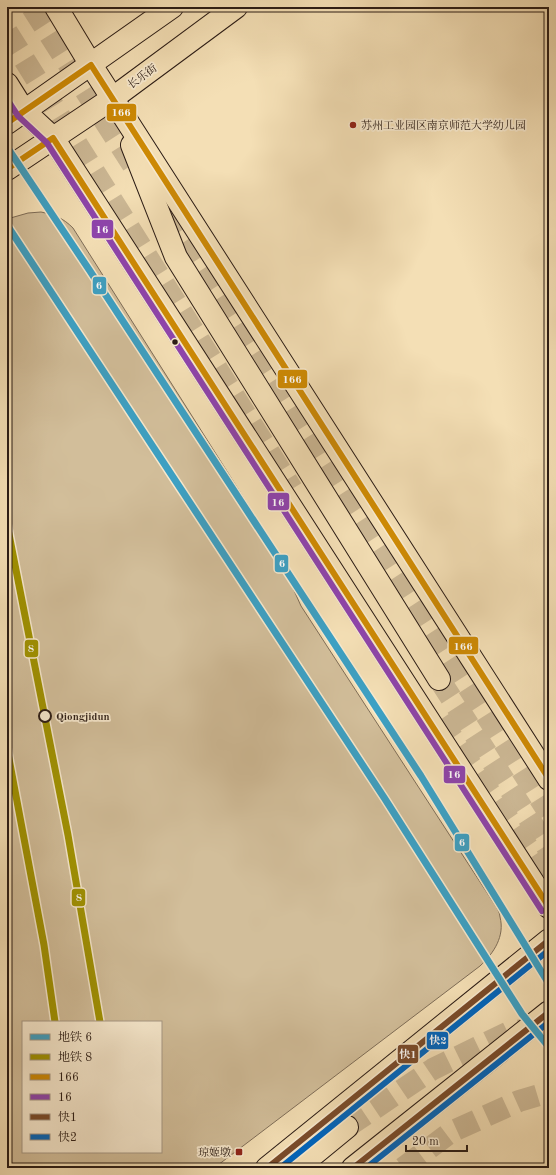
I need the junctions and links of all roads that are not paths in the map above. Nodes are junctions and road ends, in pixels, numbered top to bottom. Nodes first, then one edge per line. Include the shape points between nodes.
1 (56, 7) edge
2 (172, 7) edge
3 (236, 7) edge
4 (91, 65) junction
5 (7, 84) edge
6 (113, 98) junction
7 (16, 117) edge
8 (53, 138) junction
9 (7, 169) edge
10 (439, 679) tunnel mouth
11 (549, 779) edge
12 (549, 907) edge
13 (549, 940) edge
14 (549, 1012) edge
15 (346, 1127) tunnel mouth
16 (267, 1168) edge
17 (297, 1168) edge
18 (353, 1168) edge

1 - 4 main road
2 - 4 main road
3 - 6 main road, 长乐街
4 - 6 main road
4 - 7 main road
5 - 7 main road
6 - 8 main road, 长乐街
6 - 10 main road via 176,257
6 - 11 main road
7 - 8 main road
8 - 9 main road, 长乐街
8 - 12 main road
13 - 16 main road
14 - 18 main road
15 - 17 main road

